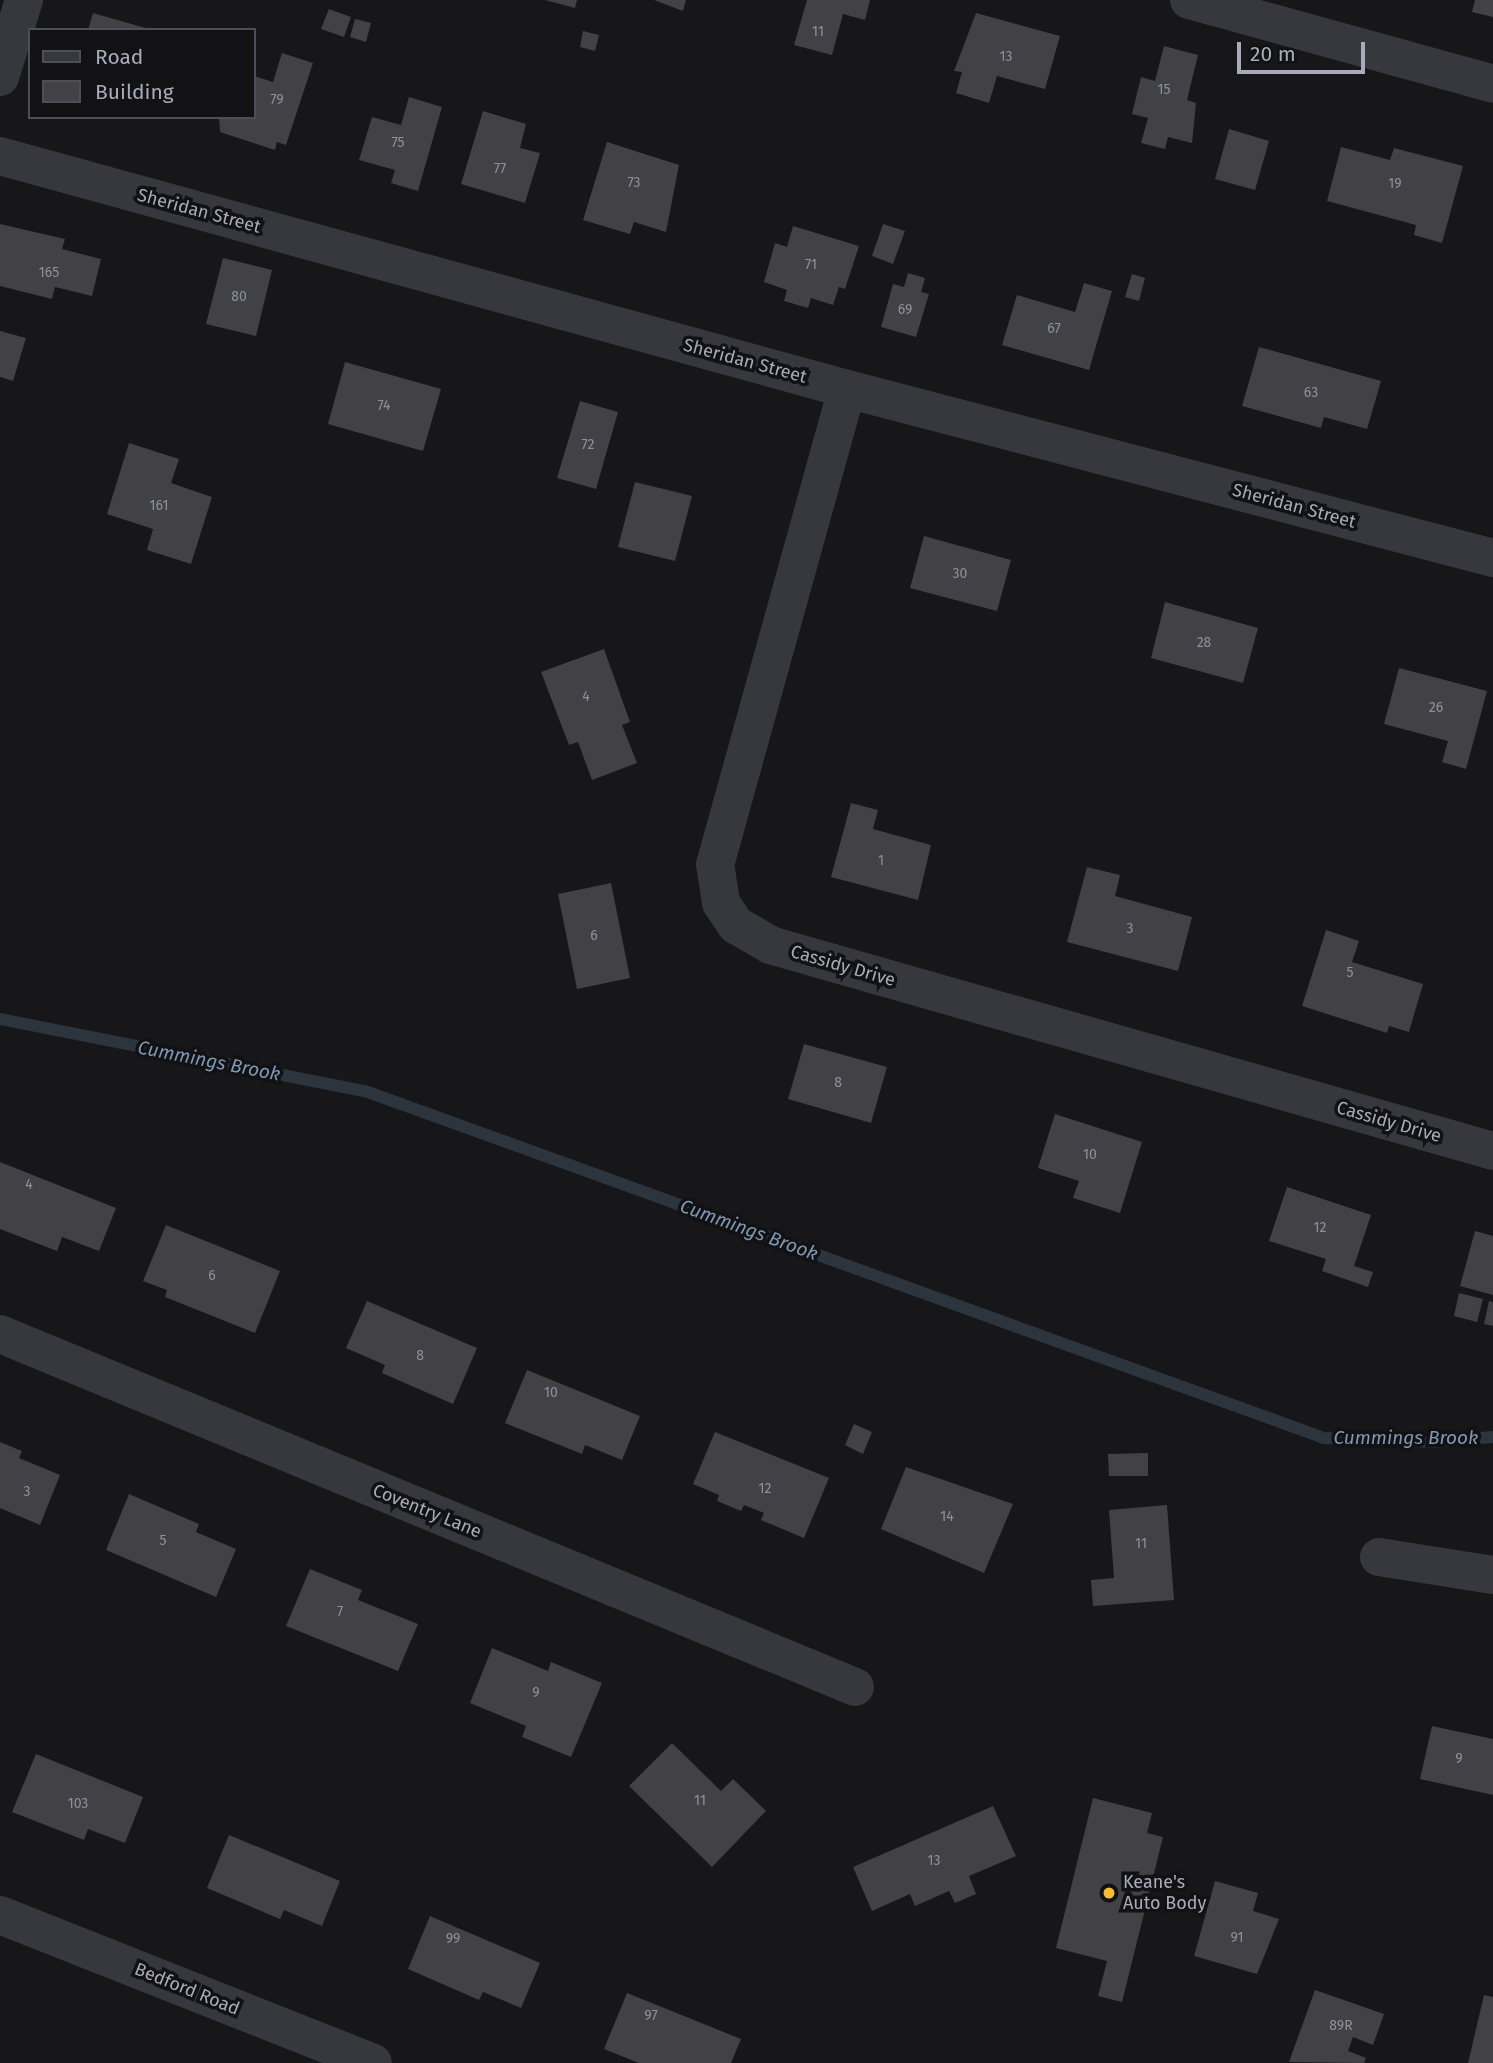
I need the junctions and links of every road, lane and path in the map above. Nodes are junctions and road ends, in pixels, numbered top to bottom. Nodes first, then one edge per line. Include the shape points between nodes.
1 (24, 0) edge
2 (1189, 0) edge
3 (0, 77) edge
4 (1493, 84) edge
5 (0, 156) edge
6 (847, 390) junction
7 (1493, 558) edge
8 (1493, 1151) edge
9 (0, 1334) edge
10 (1378, 1558) dead end
11 (1493, 1575) edge
12 (855, 1687) dead end
13 (0, 1915) edge
14 (373, 2063) edge

1 - 3 street
2 - 4 street
5 - 6 street, Sheridan Street
6 - 7 street, Sheridan Street
6 - 8 street, Cassidy Drive via 715,864 721,903 736,925 770,945
9 - 12 street, Coventry Lane
10 - 11 street
13 - 14 street, Bedford Road

